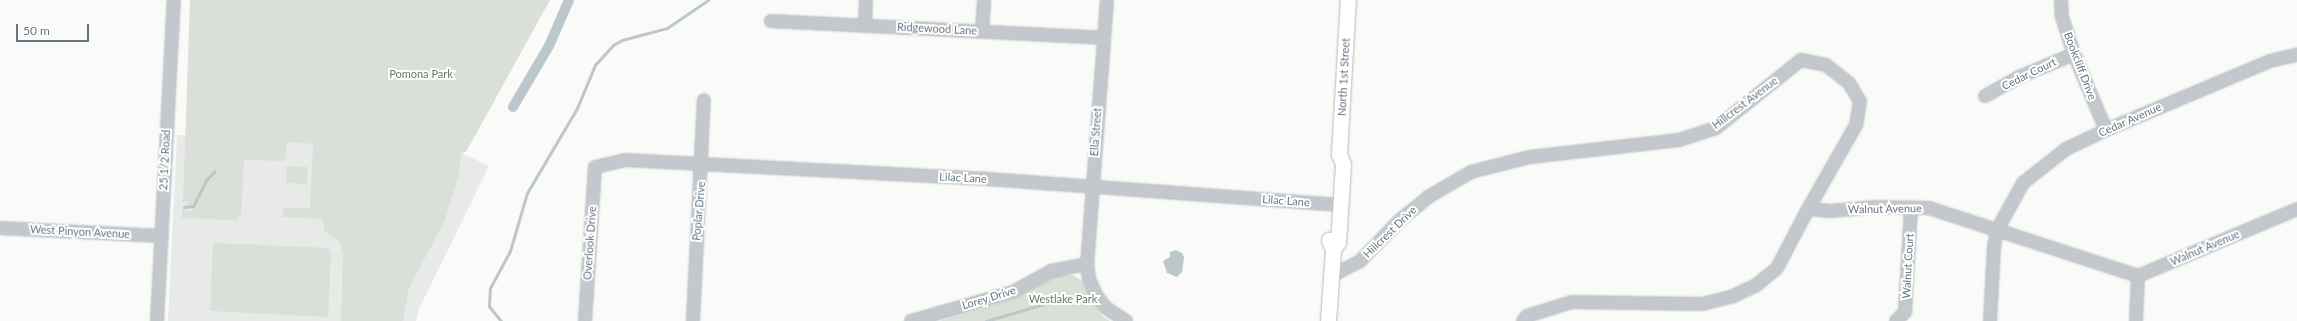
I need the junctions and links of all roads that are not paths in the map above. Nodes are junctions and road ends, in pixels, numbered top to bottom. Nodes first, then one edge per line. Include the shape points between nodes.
1 (174, 0) edge
2 (866, 0) edge
3 (984, 0) edge
4 (1107, 0) edge
5 (1348, 0) edge
6 (2061, 0) edge
7 (771, 21) dead end
8 (865, 26) junction
9 (982, 31) junction
10 (1103, 38) junction
11 (2074, 54) junction
12 (2297, 55) edge
13 (1986, 96) dead end
14 (704, 100) dead end
15 (2106, 130) junction
16 (1339, 154) junction
17 (703, 163) junction
18 (1491, 166) joint
19 (595, 167) joint
20 (1092, 186) junction
21 (1331, 204) junction
22 (1808, 208) junction
23 (1911, 208) junction
24 (2297, 209) edge
25 (0, 228) edge
26 (1997, 230) junction
27 (161, 236) junction
28 (1333, 249) junction
29 (1087, 264) junction
30 (1331, 276) junction
31 (2138, 276) junction
32 (584, 320) edge
33 (157, 321) edge
34 (693, 321) edge
35 (911, 321) edge
36 (1126, 321) edge
37 (1328, 321) edge
38 (1523, 321) edge
39 (1896, 321) edge
40 (1990, 321) edge
41 (2136, 321) edge

1 - 27 street, 25 1/2 Road
2 - 8 street
3 - 9 street
4 - 10 street, Ella Street
5 - 16 main road, North 1st Street
6 - 11 street, Bookcliff Drive via 2062,17
7 - 8 street, Ridgewood Lane
8 - 9 street, Ridgewood Lane
9 - 10 street, Ridgewood Lane
10 - 20 street, Ella Street
11 - 13 street, Cedar Court via 2019,77
11 - 15 street, Bookcliff Drive
12 - 15 street, Cedar Avenue via 2270,61
14 - 17 street, Poplar Drive
15 - 26 street, Cedar Avenue via 2066,149 2023,183
16 - 21 main road, North 1st Street via 1335,163
16 - 28 main road, North 1st Street via 1342,164 1338,242
17 - 19 street, Lilac Lane via 626,160
17 - 20 street, Lilac Lane
17 - 34 street, Poplar Drive via 694,273
18 - 22 street, Hillcrest Avenue via 1530,157 1679,140 1716,128 1801,60 1826,65 1849,83 1860,101 1856,125
18 - 30 street, Hillcrest Drive via 1471,172 1428,198 1400,220 1360,261
19 - 32 street, Overlook Drive
20 - 21 street, Lilac Lane
20 - 29 street, Ella Street
21 - 28 main road, North 1st Street via 1329,240
22 - 23 street, Walnut Avenue via 1831,211 1875,207
22 - 38 street via 1777,268 1755,286 1731,297 1702,304 1572,302 1527,316
23 - 26 street, Walnut Avenue via 1929,208
23 - 39 street, Walnut Court via 1905,312
24 - 31 street, Walnut Avenue
25 - 27 street, West Pinyon Avenue
26 - 31 street, Walnut Avenue
26 - 40 street, Cedar Avenue
27 - 33 street, 25 1/2 Road
28 - 30 main road, North 1st Street
29 - 35 street, Lorey Drive via 1051,271 1013,292
29 - 36 street via 1089,279 1096,295 1106,308
30 - 37 main road, North 1st Street
31 - 41 street

